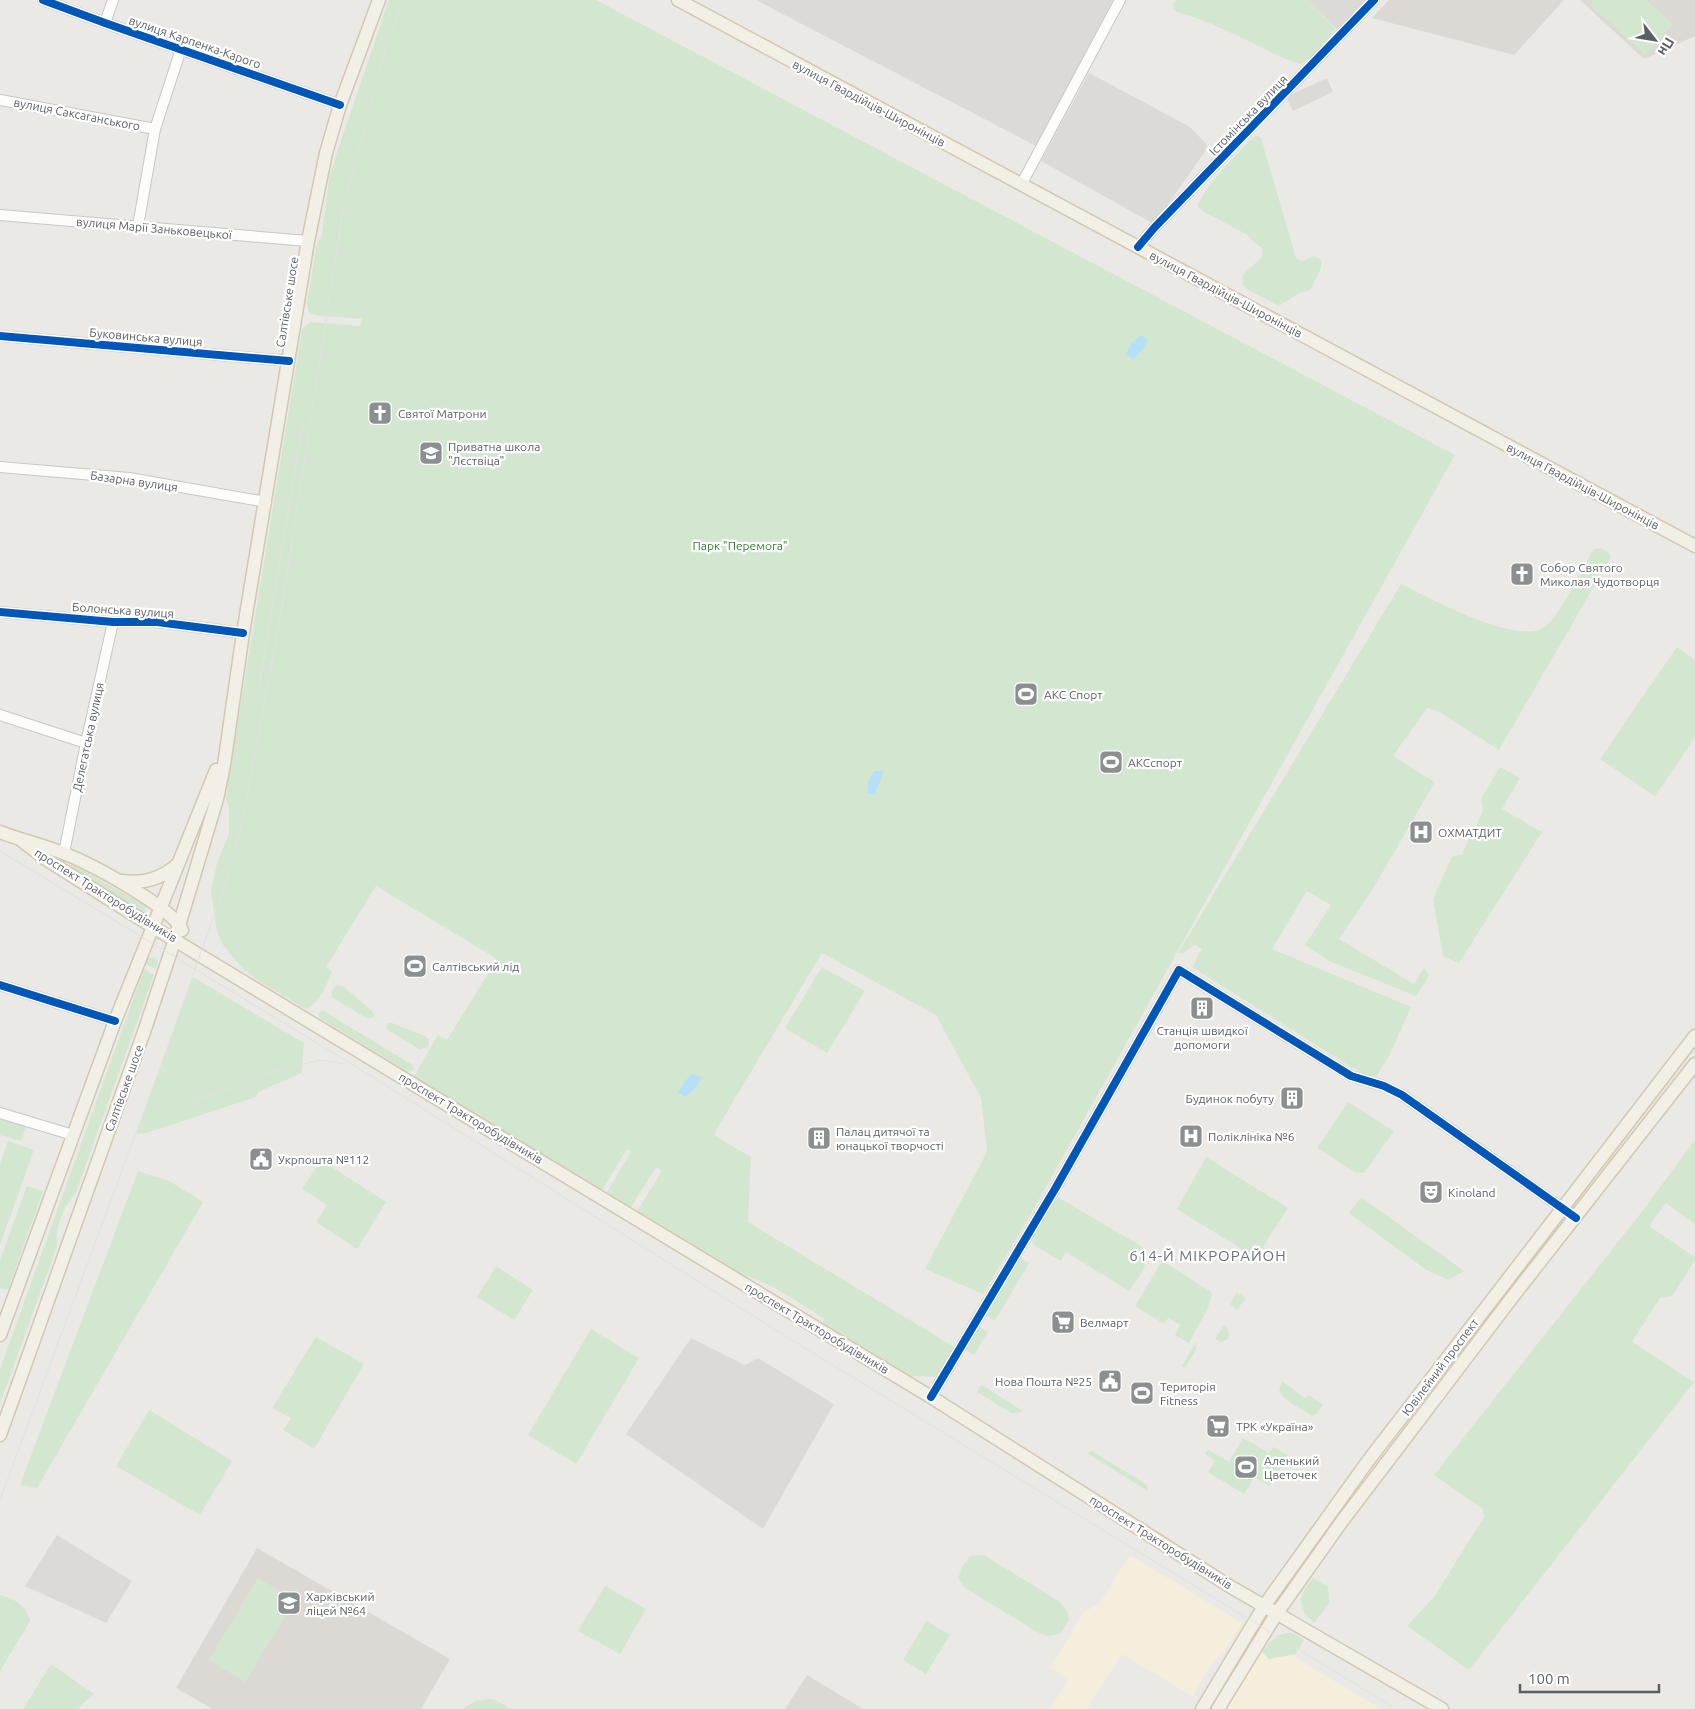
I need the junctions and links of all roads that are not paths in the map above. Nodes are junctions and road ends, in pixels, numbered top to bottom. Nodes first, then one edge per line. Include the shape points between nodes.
1 (43, 0) edge
2 (113, 0) edge
3 (379, 0) edge
4 (678, 0) edge
5 (1120, 0) edge
6 (1374, 0) edge
7 (105, 23) junction
8 (181, 48) junction
9 (0, 100) edge
10 (340, 105) junction
11 (155, 129) junction
12 (1021, 185) junction
13 (0, 215) edge
14 (138, 226) junction
15 (308, 242) junction
16 (1138, 247) junction
17 (0, 336) edge
18 (289, 362) junction
19 (0, 467) edge
20 (266, 502) junction
21 (1695, 546) edge
22 (0, 612) edge
23 (113, 622) junction
24 (244, 634) junction
25 (0, 715) edge
26 (228, 734) junction
27 (86, 743) junction
28 (0, 832) edge
29 (21, 840) junction
30 (64, 853) junction
31 (179, 863) junction
32 (118, 881) junction
33 (161, 907) junction
34 (179, 923) junction
35 (153, 927) junction
36 (175, 939) junction
37 (192, 949) junction
38 (0, 985) edge
39 (114, 1021) junction
40 (1695, 1036) edge
41 (1695, 1064) edge
42 (0, 1113) edge
43 (73, 1135) junction
44 (1562, 1208) junction
45 (1576, 1218) junction
46 (1502, 1286) junction
47 (1514, 1295) junction
48 (0, 1335) edge
49 (931, 1398) junction
50 (0, 1435) edge
51 (1264, 1606) junction
52 (1277, 1613) junction
53 (1202, 1709) edge
54 (1218, 1709) edge
55 (1442, 1709) edge

1 - 7 street, вулиця Карпенка-Карого
2 - 7 street
3 - 10 main road, Салтівське шосе
4 - 12 main road, вулиця Гвардійців-Широнінців
5 - 12 street
6 - 16 street, Істомінська вулиця
7 - 8 street, вулиця Карпенка-Карого
8 - 10 street, вулиця Карпенка-Карого
8 - 11 street
9 - 11 street, вулиця Саксаганського
10 - 15 main road, Салтівське шосе via 326,153
11 - 14 street
12 - 16 main road, вулиця Гвардійців-Широнінців
13 - 14 street, вулиця Марії Заньковецької
14 - 15 street, вулиця Марії Заньковецької
15 - 18 main road, Салтівське шосе
16 - 21 main road, вулиця Гвардійців-Широнінців
17 - 18 street, Буковинська вулиця
18 - 20 main road, Салтівське шосе
19 - 20 street, Базарна вулиця via 129,478
20 - 24 main road, Салтівське шосе
22 - 23 street, Болонська вулиця
23 - 24 street, Болонська вулиця via 157,622
23 - 27 street, Делегатська вулиця
24 - 26 main road, Салтівське шосе
25 - 27 street
26 - 31 main road, Салтівське шосе
26 - 34 main road, Салтівське шосе via 217,799
27 - 30 street, Делегатська вулиця
28 - 29 main road, проспект Тракторобудівників
29 - 30 main road, проспект Тракторобудівників
29 - 35 main road, проспект Тракторобудівників
30 - 32 main road, проспект Тракторобудівників
31 - 32 main road via 151,881
31 - 33 main road, Салтівське шосе
32 - 33 main road, проспект Тракторобудівників
33 - 34 main road, проспект Тракторобудівників
33 - 35 main road, Салтівське шосе
34 - 36 main road, Салтівське шосе
34 - 37 main road, проспект Тракторобудівників
35 - 36 main road, проспект Тракторобудівників
35 - 39 main road, Салтівське шосе
36 - 37 main road, проспект Тракторобудівників
36 - 50 main road, Салтівське шосе
37 - 49 main road, проспект Тракторобудівників
38 - 39 street
39 - 43 main road, Салтівське шосе
40 - 44 main road, Ювілейний проспект
41 - 45 main road, Ювілейний проспект
42 - 43 street
43 - 48 main road, Салтівське шосе
44 - 45 street
44 - 46 main road, Ювілейний проспект
44 - 49 street via 1402,1095 1351,1076 1179,970 1055,1189
45 - 47 main road, Ювілейний проспект
46 - 47 main road
46 - 51 main road, Ювілейний проспект via 1368,1461
47 - 52 main road, Ювілейний проспект via 1340,1524
49 - 51 main road, проспект Тракторобудівників
51 - 52 main road, проспект Тракторобудівників
51 - 53 main road, Ювілейний проспект
52 - 54 main road, Ювілейний проспект
52 - 55 main road, проспект Тракторобудівників

